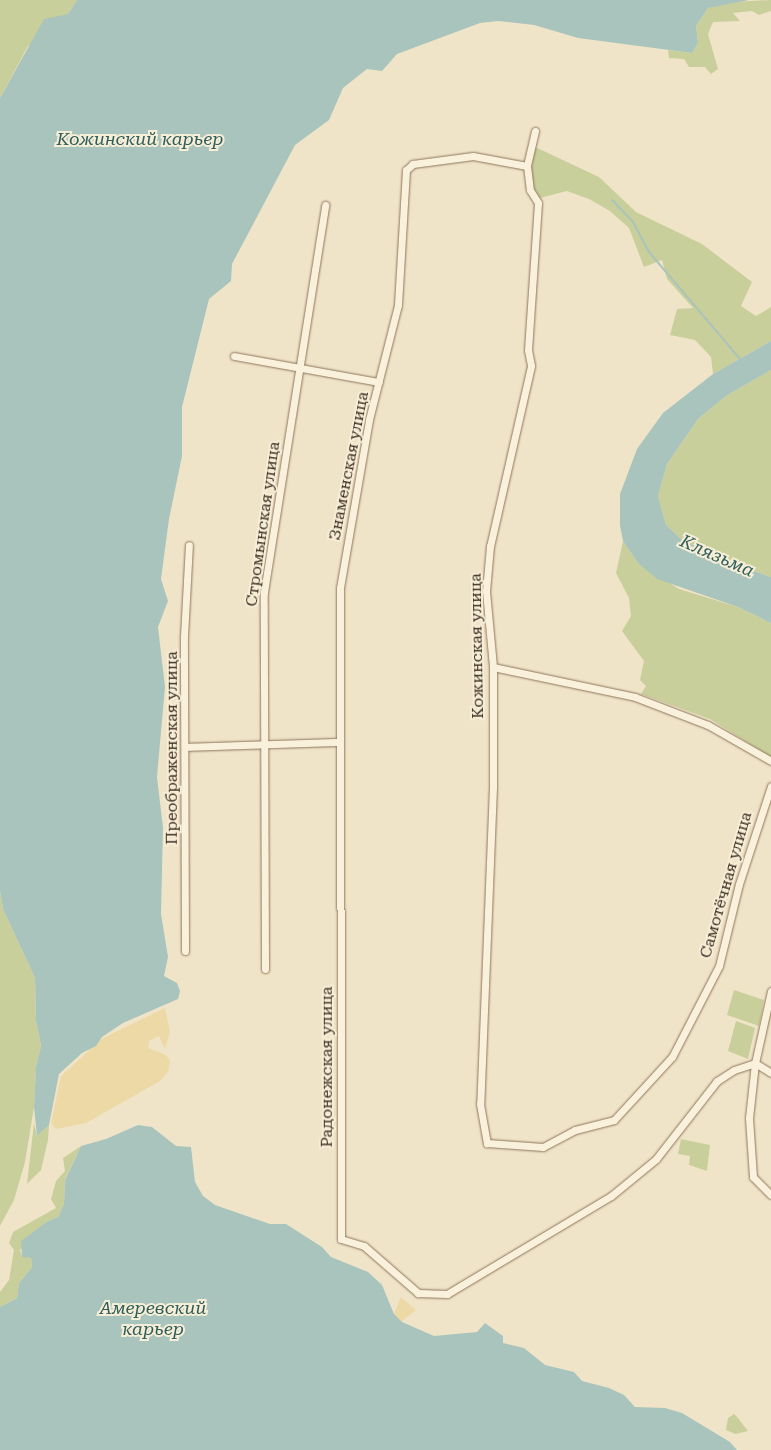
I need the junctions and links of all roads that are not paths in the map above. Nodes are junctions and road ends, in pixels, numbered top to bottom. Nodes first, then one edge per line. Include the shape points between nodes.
1 (535, 131) dead end
2 (527, 166) junction
3 (325, 205) dead end
4 (234, 356) dead end
5 (299, 367) junction
6 (379, 382) junction
7 (189, 545) dead end
8 (492, 667) junction
9 (340, 742) junction
10 (264, 744) junction
11 (186, 747) junction
12 (771, 761) edge
13 (771, 786) edge
14 (340, 895) joint
15 (185, 951) dead end
16 (265, 970) dead end
17 (771, 991) edge
18 (754, 1063) junction
19 (771, 1073) edge
20 (484, 1138) joint
21 (771, 1195) edge

1 - 2 street, Кожинская улица
2 - 6 street, Знаменская улица via 473,156 408,166 398,305
2 - 8 street, Кожинская улица via 530,190 538,203 528,350 531,366 490,546 486,591
3 - 5 street, Стромынская улица
4 - 5 street
5 - 6 street
5 - 10 street, Стромынская улица via 264,592
6 - 9 street, Знаменская улица via 340,588
7 - 11 street, Преображенская улица via 184,636
8 - 12 street via 635,697 708,725
8 - 20 street, Кожинская улица via 492,787 480,1104
9 - 10 street
9 - 14 street, Знаменская улица
10 - 11 street
10 - 16 street, Стромынская улица
11 - 15 street, Преображенская улица
13 - 20 street, Самотёчная улица via 739,884 718,966 672,1057 614,1120 576,1130 543,1147 491,1144
14 - 18 street, Радонежская улица via 341,1239 364,1246 418,1293 447,1294 611,1196 656,1159 717,1082 734,1070
17 - 18 street
18 - 19 street
18 - 21 street via 749,1118 753,1177

